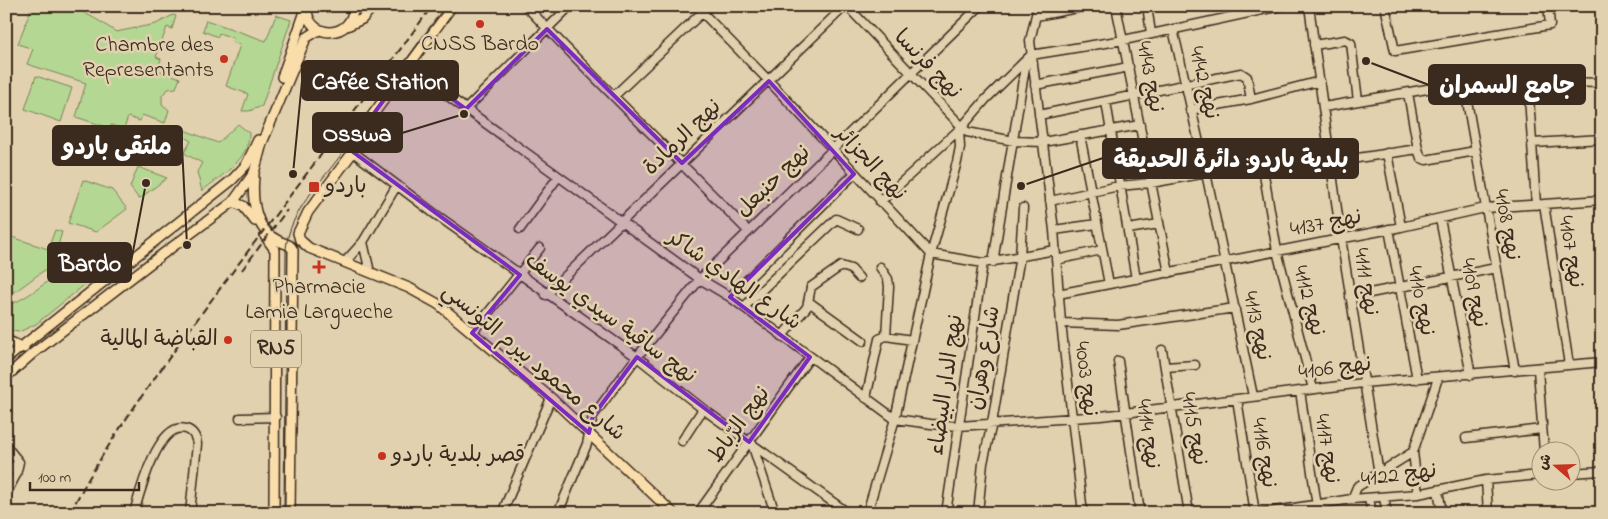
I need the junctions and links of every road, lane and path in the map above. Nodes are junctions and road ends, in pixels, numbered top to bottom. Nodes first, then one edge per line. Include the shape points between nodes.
1 (290, 6) edge
2 (301, 6) edge
3 (307, 6) edge
4 (366, 6) edge
5 (373, 6) edge
6 (452, 6) edge
7 (526, 6) edge
8 (570, 6) edge
9 (696, 6) edge
10 (709, 6) edge
11 (846, 6) edge
12 (980, 6) edge
13 (1038, 6) edge
14 (1088, 6) edge
15 (1116, 6) edge
16 (1147, 6) edge
17 (1236, 6) edge
18 (1281, 6) edge
19 (1309, 6) edge
20 (1385, 6) edge
21 (1548, 6) edge
22 (354, 7) edge
23 (1277, 7) edge
24 (702, 13) junction
25 (1036, 16) junction
26 (1237, 16) junction
27 (363, 17) junction
28 (347, 26) junction
29 (547, 29) junction
30 (1173, 29) junction
31 (318, 30) junction
32 (1151, 33) junction
33 (1124, 40) junction
34 (1314, 45) junction
35 (1029, 58) junction
36 (408, 66) junction
37 (1129, 67) junction
38 (912, 74) junction
39 (769, 81) junction
40 (1320, 81) junction
41 (1528, 81) junction
42 (1602, 83) edge
43 (1464, 84) junction
44 (1035, 85) junction
45 (1185, 85) junction
46 (1408, 92) junction
47 (614, 96) junction
48 (1135, 96) junction
49 (1251, 98) junction
50 (1358, 101) junction
51 (1106, 102) junction
52 (1324, 107) junction
53 (466, 109) junction
54 (1190, 110) junction
55 (1040, 115) junction
56 (1140, 125) junction
57 (960, 128) junction
58 (1110, 130) junction
59 (1080, 135) junction
60 (1602, 140) edge
61 (1014, 141) junction
62 (1043, 142) junction
63 (1533, 143) junction
64 (1418, 149) junction
65 (833, 150) junction
66 (1329, 151) junction
67 (1476, 151) junction
68 (353, 152) junction
69 (1386, 153) junction
70 (1331, 162) junction
71 (682, 163) junction
72 (1262, 163) junction
73 (254, 173) junction
74 (1206, 173) junction
75 (854, 174) junction
76 (558, 177) junction
77 (1151, 183) junction
78 (397, 185) junction
79 (1119, 186) junction
80 (1091, 193) junction
81 (1602, 200) edge
82 (1050, 201) junction
83 (233, 202) junction
84 (880, 202) junction
85 (1540, 205) junction
86 (197, 207) junction
87 (1023, 208) dead end
88 (1485, 208) junction
89 (1440, 219) junction
90 (207, 220) junction
91 (621, 222) junction
92 (1097, 224) junction
93 (1159, 224) junction
94 (1401, 227) junction
95 (520, 229) dead end
96 (1128, 229) junction
97 (1389, 229) junction
98 (858, 230) dead end
99 (1054, 230) junction
100 (748, 231) junction
101 (1341, 238) junction
102 (363, 242) junction
103 (146, 246) junction
104 (540, 248) dead end
105 (1055, 250) junction
106 (1102, 250) junction
107 (1277, 251) junction
108 (931, 254) junction
109 (1020, 256) junction
110 (156, 259) junction
111 (1056, 260) junction
112 (344, 262) junction
113 (993, 262) junction
114 (1224, 262) junction
115 (983, 263) junction
116 (880, 267) dead end
117 (1496, 268) junction
118 (370, 272) junction
119 (1169, 272) junction
120 (520, 275) junction
121 (1452, 277) junction
122 (859, 278) dead end
123 (700, 279) junction
124 (1136, 279) junction
125 (1109, 284) junction
126 (1400, 287) junction
127 (94, 288) junction
128 (1058, 294) junction
129 (546, 295) junction
130 (1350, 296) junction
131 (730, 297) junction
132 (103, 300) junction
133 (809, 302) junction
134 (744, 307) junction
135 (1235, 308) junction
136 (1061, 323) junction
137 (472, 333) junction
138 (782, 336) junction
139 (886, 336) junction
140 (6, 340) edge
141 (912, 340) junction
142 (863, 341) dead end
143 (14, 349) edge
144 (1162, 350) dead end
145 (32, 354) junction
146 (637, 357) junction
147 (810, 357) junction
148 (6, 359) edge
149 (24, 361) junction
150 (1118, 361) dead end
151 (1602, 362) edge
152 (1195, 365) dead end
153 (1569, 365) junction
154 (1165, 367) junction
155 (1538, 369) junction
156 (1515, 371) junction
157 (1470, 375) junction
158 (6, 377) edge
159 (1438, 378) junction
160 (1417, 379) junction
161 (1363, 383) junction
162 (1313, 389) junction
163 (1300, 391) junction
164 (1253, 396) junction
165 (550, 398) junction
166 (866, 398) junction
167 (1237, 399) junction
168 (703, 409) junction
169 (1171, 409) junction
170 (1127, 414) junction
171 (276, 417) junction
172 (240, 418) dead end
173 (895, 419) junction
174 (1073, 419) junction
175 (992, 423) junction
176 (959, 426) junction
177 (1542, 429) junction
178 (589, 433) junction
179 (1466, 438) dead end
180 (682, 441) dead end
181 (1543, 442) edge
182 (750, 443) junction
183 (6, 446) edge
184 (1413, 452) junction
185 (19, 462) junction
186 (1602, 471) edge
187 (1580, 472) edge
188 (6, 473) edge
189 (1379, 474) junction
190 (1530, 476) edge
191 (1486, 480) junction
192 (1438, 490) junction
193 (6, 494) edge
194 (1418, 494) junction
195 (1384, 498) junction
196 (1352, 499) junction
197 (1370, 499) junction
198 (1317, 504) junction
199 (134, 513) edge
200 (190, 513) edge
201 (274, 513) edge
202 (290, 513) edge
203 (502, 513) edge
204 (558, 513) edge
205 (673, 513) edge
206 (698, 513) edge
207 (775, 513) edge
208 (848, 513) edge
209 (867, 513) edge
210 (946, 513) edge
211 (978, 513) edge
212 (1083, 513) edge
213 (1140, 513) edge
214 (1189, 513) edge
215 (1255, 513) edge
216 (1262, 513) edge
217 (1318, 513) edge
218 (1372, 513) edge
219 (1387, 513) edge
220 (1442, 513) edge
221 (1488, 513) edge

1 - 2 street
3 - 31 main road via 309,19
3 - 86 main road via 252,155 235,177
4 - 27 street
5 - 27 main road
6 - 36 main road
7 - 29 street
8 - 29 street
9 - 24 street, نهج الجزائر
10 - 24 street
11 - 38 street, نهج فرنسا
11 - 39 street, نهج الرمادة
12 - 38 street, نهج حنبعل
13 - 25 street
14 - 25 street
15 - 33 street, نهج 4143
16 - 32 street
17 - 26 street
18 - 23 street
19 - 34 street, نهج 4111
20 - 21 street via 1394,51 1550,25
22 - 28 main road via 353,17
23 - 26 street
24 - 39 street, نهج الجزائر
24 - 47 street
25 - 35 street
26 - 30 street
27 - 28 main road
28 - 31 main road via 331,33
29 - 47 street
29 - 53 street
30 - 32 street
30 - 45 street, نهج 4142
31 - 73 main road via 306,38 291,68
32 - 33 street
33 - 35 street
33 - 37 street, نهج 4143
34 - 40 street, نهج 4111
34 - 50 street via 1345,40 1351,43
35 - 44 street, نهج 4003
35 - 57 street
35 - 61 street
36 - 53 street, شارع الهادي شاكر
36 - 68 main road via 361,131
37 - 44 street
37 - 48 street, نهج 4143
38 - 57 street, نهج فرنسا
38 - 65 street, نهج حنبعل
39 - 65 street, نهج الجزائر
39 - 71 street, نهج الرمادة
40 - 49 street
40 - 52 street, نهج 4111
41 - 42 street
41 - 43 street
41 - 63 street, نهج 4107
43 - 46 street
43 - 67 street, نهج 4108
44 - 55 street, نهج 4003
45 - 48 street
45 - 49 street via 1243,73 1247,77
45 - 54 street, نهج 4142
46 - 50 street
46 - 64 street
47 - 71 street
48 - 51 street
48 - 56 street, نهج 4143
49 - 54 street
50 - 52 street
51 - 55 street
51 - 58 street
52 - 66 street, نهج 4111
53 - 76 street, شارع الهادي شاكر
54 - 74 street, نهج 4142
55 - 62 street, نهج 4003
56 - 58 street
56 - 77 street, نهج 4143
57 - 61 street via 972,134
57 - 84 street
57 - 108 street via 957,162
58 - 59 street
58 - 79 street
59 - 62 street
59 - 80 street
60 - 63 street
61 - 62 street
61 - 113 street
62 - 82 street, نهج 4003
63 - 85 street, نهج 4107
64 - 67 street via 1421,158 1426,160
64 - 69 street
65 - 75 street, نهج الجزائر
65 - 100 street, نهج حنبعل
66 - 70 street, نهج 4111
66 - 72 street
67 - 88 street, نهج 4108
68 - 78 street, نهج ساقية سيدي يوسف
68 - 112 main road, شارع محمود بيرم التونسي via 306,215 298,234 309,248
69 - 70 street
69 - 94 street
70 - 101 street, نهج 4111
71 - 91 street, نهج الرمادة
71 - 100 street
72 - 74 street
72 - 107 street, نهج 4112
73 - 83 main road
73 - 202 main road, RN5 via 255,208 260,222 269,235 293,250
74 - 77 street
74 - 114 street, نهج 4142
75 - 84 street, نهج الجزائر
75 - 131 street
76 - 91 street, شارع الهادي شاكر
76 - 95 street
77 - 79 street
77 - 93 street, نهج 4143
78 - 102 street
78 - 120 street, نهج ساقية سيدي يوسف
79 - 80 street
79 - 96 street
80 - 82 street
80 - 92 street
81 - 85 street, نهج 4137
82 - 99 street, نهج 4003
83 - 90 main road
83 - 171 main road, RN5 via 250,213 276,250
84 - 108 street, نهج الجزائر
85 - 88 street, نهج 4137
85 - 153 street, نهج 4107
86 - 90 main road
86 - 103 main road
87 - 109 street, شارع وهران
88 - 89 street, نهج 4137
88 - 117 street, نهج 4108
89 - 94 street, نهج 4137
89 - 121 street, نهج 4109
90 - 110 main road
91 - 123 street, شارع الهادي شاكر
91 - 129 street, نهج الرمادة
92 - 99 street
92 - 106 street
93 - 96 street
93 - 119 street, نهج 4143
94 - 97 street, نهج 4137
96 - 124 street
97 - 101 street, نهج 4137
97 - 126 street, نهج 4110
98 - 134 street via 836,218
99 - 105 street, نهج 4003
100 - 123 street, نهج حنبعل
101 - 107 street, نهج 4137
101 - 130 street, نهج 4111
102 - 112 street
102 - 118 street
103 - 110 main road
103 - 127 main road
104 - 120 street
105 - 109 street
105 - 111 street, نهج 4003
106 - 111 street
106 - 125 street
107 - 114 street, نهج 4137
107 - 162 street, نهج 4112
108 - 115 street
108 - 141 street
109 - 113 street
109 - 175 street, شارع وهران
110 - 132 main road
111 - 128 street, نهج 4003
112 - 118 main road, شارع محمود بيرم التونسي
113 - 115 street
114 - 119 street, نهج 4137
114 - 135 street, نهج 4113
115 - 176 street, نهج الدار البيضاء
116 - 139 street via 889,287
117 - 121 street
117 - 156 street, نهج 4108
118 - 137 main road, شارع محمود بيرم التونسي via 424,296
119 - 124 street, نهج 4137
120 - 129 street, نهج ساقية سيدي يوسف
120 - 137 street
121 - 126 street
121 - 157 street, نهج 4109
122 - 133 street via 846,266 838,267 811,287
123 - 131 street, شارع الهادي شاكر
123 - 146 street, نهج حنبعل
124 - 125 street, نهج 4137
125 - 128 street, نهج 4137
126 - 130 street
126 - 160 street, نهج 4110
127 - 132 main road
127 - 143 main road
128 - 136 street, نهج 4003
129 - 146 street, نهج ساقية سيدي يوسف
130 - 161 street, نهج 4111
131 - 134 street, شارع الهادي شاكر
132 - 145 main road
133 - 138 street
133 - 142 street
134 - 138 street, شارع الهادي شاكر
135 - 136 street via 1118,325
135 - 164 street, نهج 4113
136 - 174 street, نهج 4003
137 - 165 main road, شارع محمود بيرم التونسي
138 - 147 street, شارع الهادي شاكر
139 - 141 street
139 - 166 street via 876,343
140 - 143 main road
141 - 173 street
143 - 145 main road
143 - 148 main road
143 - 149 main road
144 - 154 street, نهج 4115
145 - 149 main road
146 - 168 street, نهج ساقية سيدي يوسف
146 - 178 street, نهج حنبعل via 593,416
147 - 166 street, شارع الهادي شاكر
147 - 182 street, نهج الرّباط
149 - 158 main road
150 - 170 street, نهج 4114
151 - 153 street, نهج 4106
152 - 154 street
153 - 155 street, نهج 4106
154 - 169 street, نهج 4115
155 - 156 street, نهج 4106
155 - 177 street
156 - 157 street, نهج 4106
157 - 159 street, نهج 4106
159 - 160 street, نهج 4106
159 - 184 street
160 - 161 street, نهج 4106
161 - 162 street, نهج 4106
161 - 189 street, نهج 4111
162 - 163 street, نهج 4106
163 - 164 street, نهج 4106
163 - 198 street, نهج 4117
164 - 167 street, نهج 4106
165 - 178 main road, شارع محمود بيرم التونسي
165 - 203 street
166 - 173 street, شارع الهادي شاكر
167 - 169 street, نهج 4106
167 - 215 street, نهج 4116
168 - 180 street
168 - 182 street, نهج ساقية سيدي يوسف
169 - 170 street, نهج 4106
169 - 214 street, نهج 4115
170 - 174 street, نهج 4106
170 - 213 street, نهج 4114
171 - 172 street
171 - 201 main road, RN5
173 - 176 street, شارع الهادي شاكر
173 - 209 street
174 - 175 street, شارع الهادي شاكر
174 - 212 street, نهج 4003
175 - 176 street, شارع الهادي شاكر
175 - 211 street, شارع وهران via 983,463
176 - 210 street, نهج الدار البيضاء
177 - 179 street
177 - 181 street
178 - 204 street, نهج حنبعل
178 - 205 main road, شارع محمود بيرم التونسي
182 - 206 street, نهج الرّباط
182 - 207 street
182 - 208 street, نهج ساقية سيدي يوسف
183 - 185 street
184 - 189 street
184 - 194 street
185 - 188 street
185 - 193 street
186 - 187 street
189 - 196 street via 1357,488
190 - 191 street, نهج 4122
191 - 192 street, نهج 4122
191 - 221 street
192 - 194 street, نهج 4122
192 - 220 street
194 - 195 street, نهج 4122
195 - 197 street, نهج 4122
195 - 219 street
196 - 197 street, نهج 4122
196 - 198 street, نهج 4122
197 - 218 street
198 - 216 street, نهج 4122
198 - 217 street, نهج 4117
199 - 200 street via 150,462 168,435 181,428 194,435 197,444

